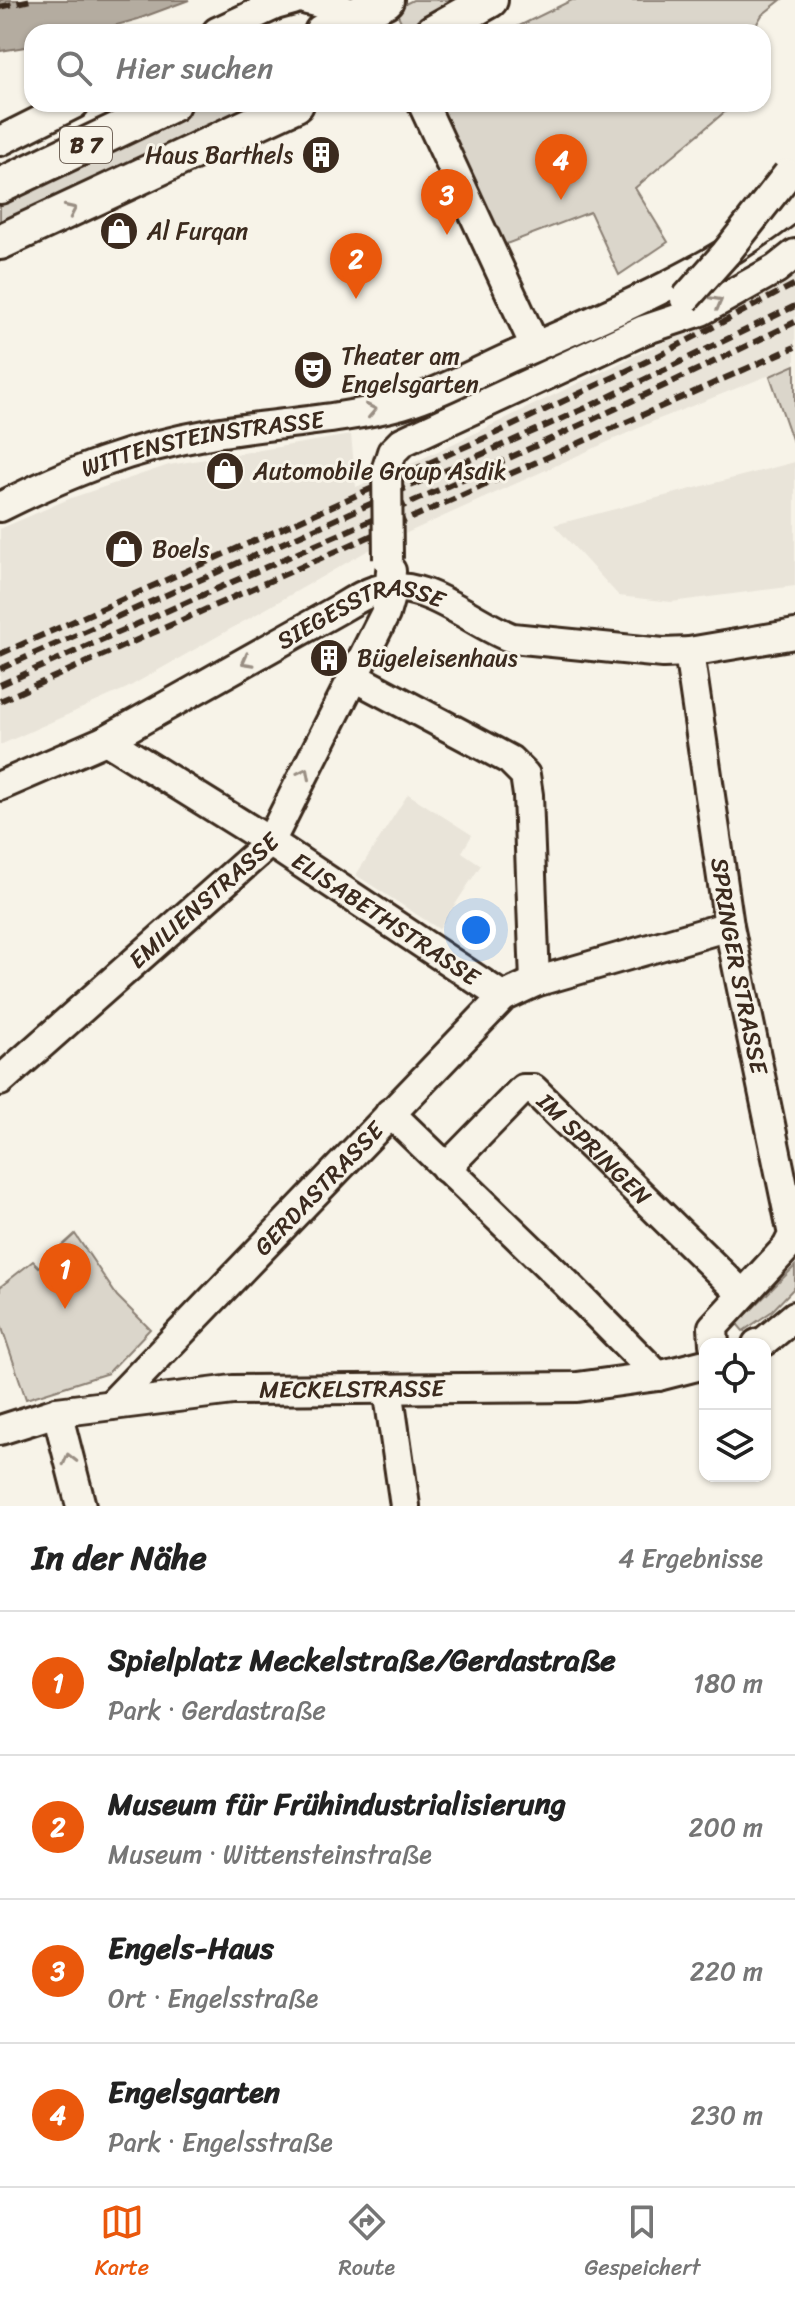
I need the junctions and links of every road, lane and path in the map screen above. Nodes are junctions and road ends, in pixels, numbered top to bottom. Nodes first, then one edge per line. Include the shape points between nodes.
1 (293, 0) edge
2 (307, 0) edge
3 (386, 0) edge
4 (487, 1) edge
5 (356, 16) junction
6 (234, 24) edge
7 (339, 24) edge
8 (447, 24) edge
9 (58, 112) edge
10 (155, 112) edge
11 (279, 112) edge
12 (427, 112) edge
13 (0, 141) edge
14 (792, 170) edge
15 (0, 186) edge
16 (795, 205) edge
17 (0, 242) edge
18 (795, 254) edge
19 (644, 330) junction
20 (535, 346) junction
21 (0, 507) edge
22 (390, 587) junction
23 (795, 634) edge
24 (689, 652) junction
25 (354, 677) junction
26 (106, 740) junction
27 (0, 786) edge
28 (270, 842) junction
29 (729, 926) junction
30 (535, 982) junction
31 (503, 997) junction
32 (0, 1081) edge
33 (390, 1113) junction
34 (446, 1168) junction
35 (742, 1294) junction
36 (795, 1316) edge
37 (714, 1338) edge
38 (769, 1338) edge
39 (699, 1366) edge
40 (658, 1376) junction
41 (388, 1388) junction
42 (111, 1405) junction
43 (57, 1412) junction
44 (0, 1430) edge
45 (81, 1506) edge
46 (405, 1506) edge

1 - 6 street
2 - 5 street
3 - 5 main road
4 - 8 main road
5 - 7 main road
9 - 13 street
10 - 15 main road, B 7
17 -> 11 main road, B 7
12 - 20 street
14 - 19 street, EMILIENSTRASSE, bridge via 685,299
16 - 20 street, WITTENSTEINSTRASSE via 711,261
19 -> 18 street, EMILIENSTRASSE via 701,311
19 - 22 street, EMILIENSTRASSE, bridge via 402,442 392,452 387,468
21 -> 20 street, WITTENSTEINSTRASSE via 83,467 152,446 404,403
22 - 24 street, SIEGESSTRASSE via 437,598 512,638
22 - 25 street, EMILIENSTRASSE via 385,614
22 -> 26 street, SIEGESSTRASSE via 341,608
23 - 24 street, SIEGESSTRASSE
24 - 29 street, SPRINGER STRASSE
28 -> 25 street, EMILIENSTRASSE
25 - 30 street via 510,760 525,775
26 - 27 street, SIEGESSTRASSE
26 - 28 street, ELISABETHSTRASSE
28 - 31 street, ELISABETHSTRASSE
28 - 32 street, EMILIENSTRASSE
29 - 30 street, GERDASTRASSE
29 - 35 street, SPRINGER STRASSE via 793,1235
30 - 31 street, GERDASTRASSE
31 - 33 street, GERDASTRASSE
33 - 34 street
33 - 42 street, GERDASTRASSE
34 - 35 street, IM SPRINGEN via 523,1089 533,1089
34 - 40 street
35 - 37 street, SPRINGER STRASSE via 713,1327
36 - 38 street
39 - 40 street, MECKELSTRASSE
40 - 41 street, MECKELSTRASSE via 577,1387
41 - 42 street, MECKELSTRASSE via 233,1390
41 - 46 street
42 - 43 street, MECKELSTRASSE
43 - 44 street, MECKELSTRASSE
45 -> 43 street

